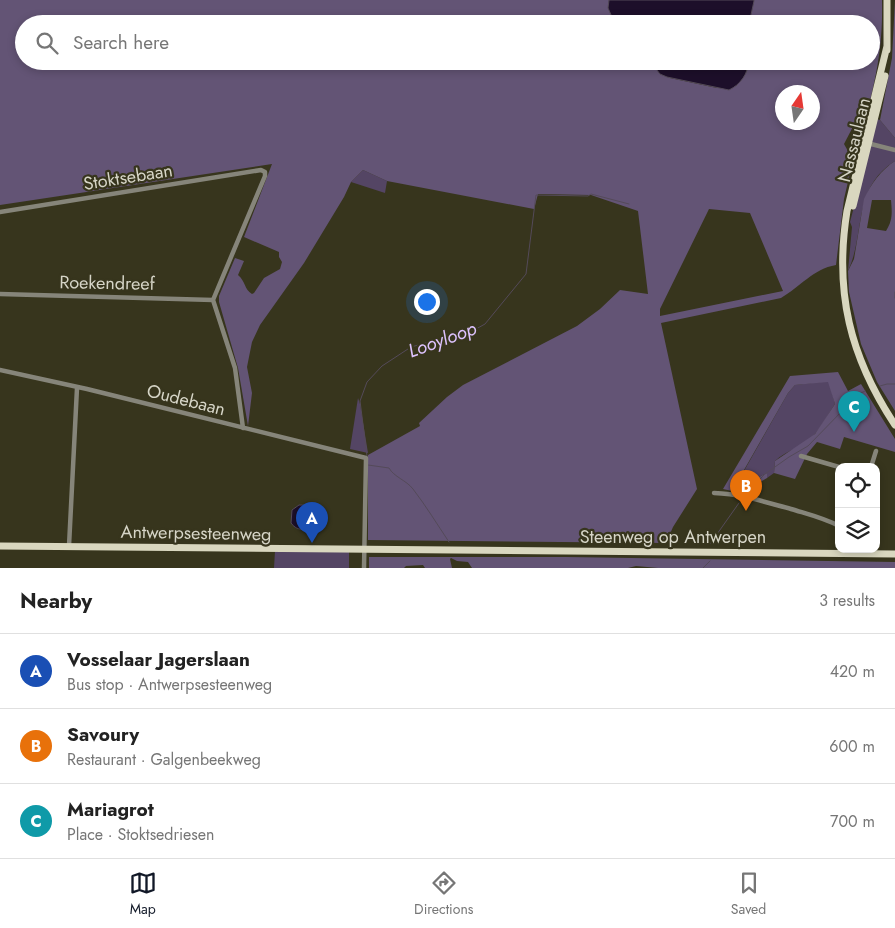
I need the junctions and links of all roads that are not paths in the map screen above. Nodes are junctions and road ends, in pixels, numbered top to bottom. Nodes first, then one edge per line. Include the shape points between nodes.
1 (887, 0) edge
2 (866, 143) junction
3 (895, 150) edge
4 (0, 212) edge
5 (0, 294) edge
6 (213, 300) junction
7 (0, 370) edge
8 (77, 388) junction
9 (895, 425) edge
10 (243, 428) junction
11 (876, 451) dead end
12 (801, 456) dead end
13 (872, 463) edge
14 (835, 466) edge
15 (714, 492) dead end
16 (835, 524) edge
17 (0, 546) edge
18 (69, 546) junction
19 (365, 549) junction
20 (451, 550) joint
21 (835, 551) edge
22 (879, 553) edge
23 (895, 554) edge
24 (364, 568) edge

1 - 2 main road, Nassaulaan via 885,76
2 - 3 street
2 - 9 main road, Nassaulaan via 849,201 842,282 857,353 868,381
4 - 6 street, Stoktsebaan via 261,170 265,176
5 - 6 street, Roekendreef
6 - 10 street via 235,368
7 - 8 street, Oudebaan
8 - 10 street, Oudebaan
8 - 18 street
10 - 19 street, Oudebaan via 366,458
11 - 13 street
12 - 14 street
15 - 16 street via 751,498
17 - 18 main road, Antwerpsesteenweg
18 - 19 main road, Antwerpsesteenweg
19 - 20 main road, Antwerpsesteenweg
19 - 24 street
20 - 21 main road, Steenweg op Antwerpen
22 - 23 main road, Steenweg op Antwerpen

